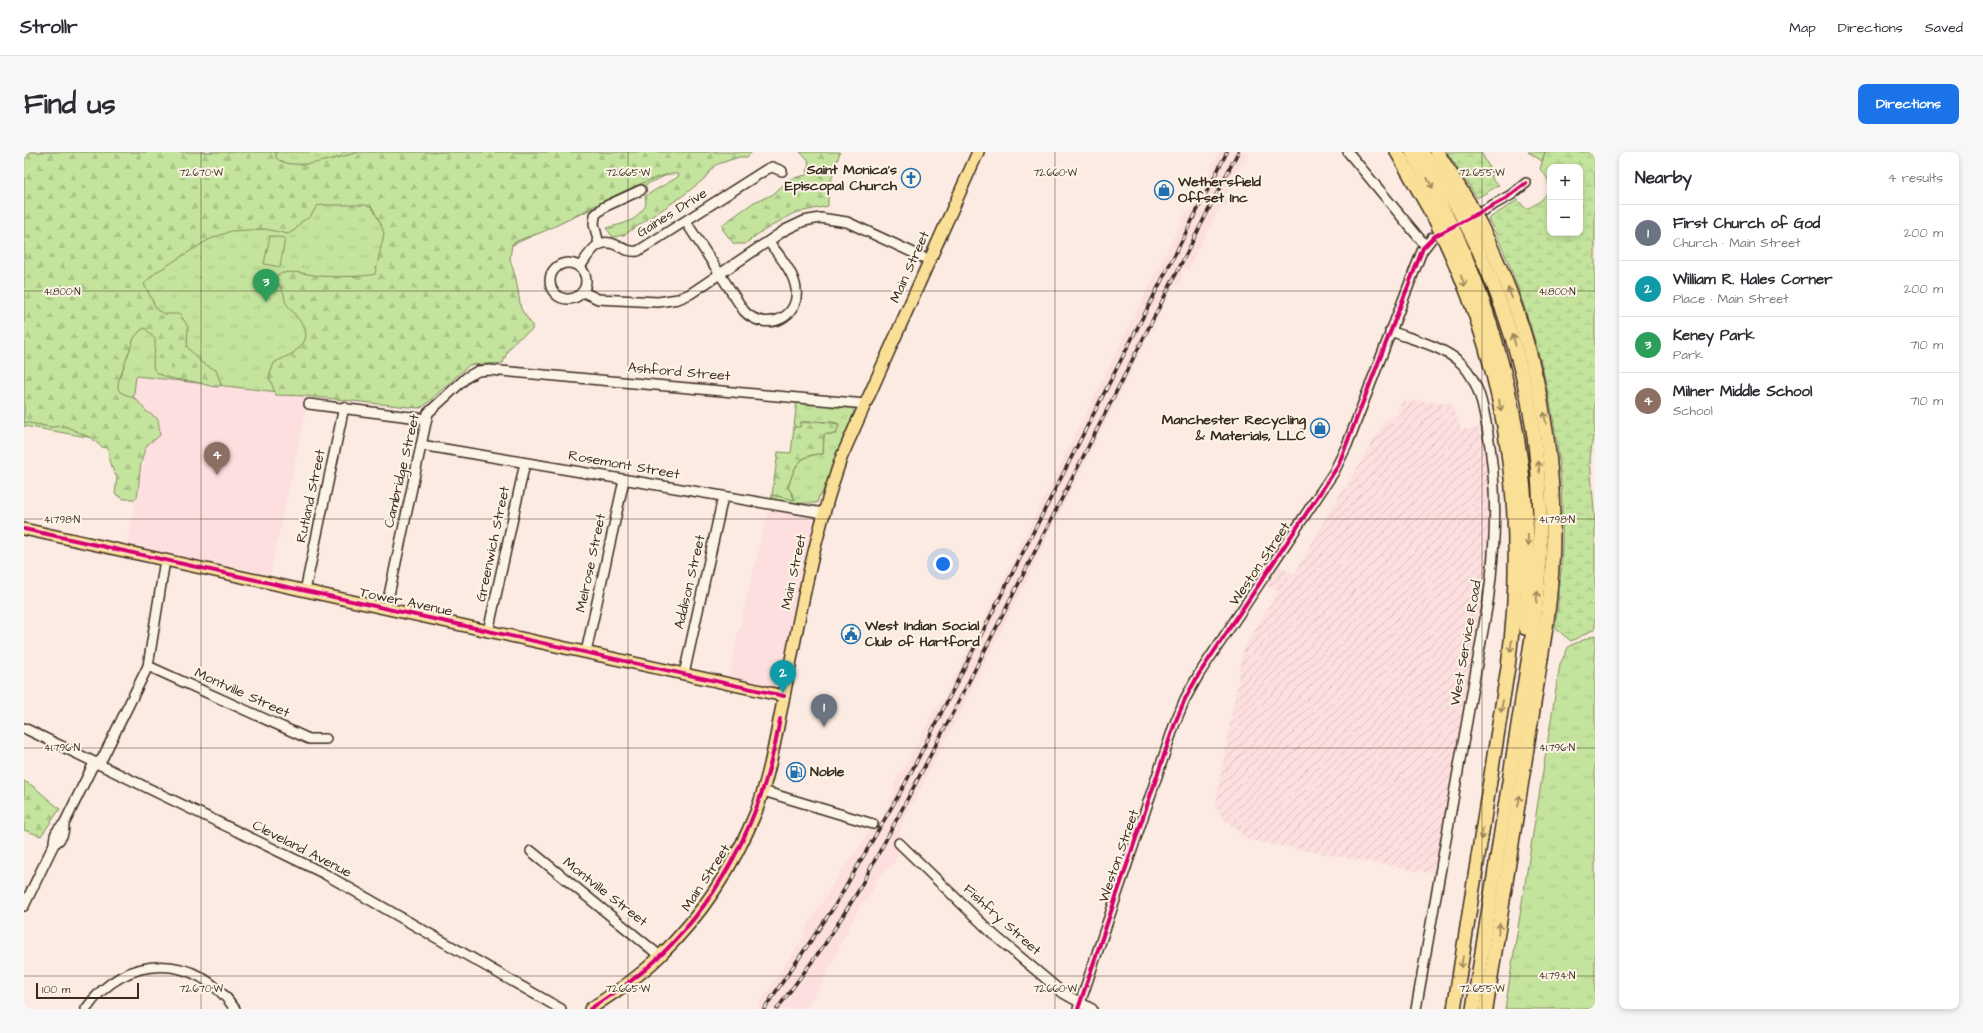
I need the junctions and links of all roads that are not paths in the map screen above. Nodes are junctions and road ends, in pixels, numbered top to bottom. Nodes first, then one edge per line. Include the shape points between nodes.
1 (978, 152) edge
2 (1348, 152) edge
3 (1397, 152) edge
4 (1412, 152) edge
5 (1422, 152) edge
6 (1437, 152) edge
7 (782, 171) dead end
8 (1526, 183) dead end
9 (641, 190) dead end
10 (1452, 212) junction
11 (686, 222) junction
12 (1476, 229) junction
13 (770, 242) junction
14 (1453, 242) junction
15 (599, 244) junction
16 (1425, 245) junction
17 (929, 260) junction
18 (580, 267) junction
19 (720, 274) junction
20 (583, 292) junction
21 (1390, 331) junction
22 (489, 370) joint
23 (309, 404) dead end
24 (866, 404) junction
25 (344, 407) junction
26 (426, 419) junction
27 (421, 445) junction
28 (525, 463) junction
29 (624, 480) junction
30 (723, 496) junction
31 (823, 513) junction
32 (24, 529) edge
33 (165, 560) junction
34 (305, 592) junction
35 (386, 609) junction
36 (488, 632) junction
37 (586, 652) junction
38 (148, 666) junction
39 (684, 674) junction
40 (784, 696) junction
41 (24, 728) edge
42 (326, 739) dead end
43 (97, 763) junction
44 (763, 791) junction
45 (873, 824) dead end
46 (899, 843) dead end
47 (531, 851) dead end
48 (24, 906) edge
49 (660, 956) junction
50 (1079, 1006) edge
51 (86, 1009) edge
52 (235, 1009) edge
53 (561, 1009) edge
54 (590, 1009) edge
55 (1092, 1009) edge
56 (1416, 1009) edge
57 (1454, 1009) edge
58 (1467, 1009) edge
59 (1473, 1009) edge
60 (1486, 1009) edge

1 - 17 main road, Main Street
2 - 16 street
3 - 10 highway
4 -> 10 highway
5 - 10 highway
6 - 10 highway
7 - 11 street, Gaines Drive via 772,167 767,169
8 - 16 street via 1511,196 1435,236
9 - 15 street via 604,207 594,215
10 - 12 highway, bridge
10 - 14 highway, bridge
11 - 15 street, Gaines Drive via 638,251 631,252 611,242
11 - 19 street
59 -> 12 highway via 1534,624 1541,524 1536,440 1523,375 1505,312
60 -> 12 highway via 1547,621 1554,511 1548,439 1534,366 1511,293
13 - 17 street via 785,230 804,221 820,218 850,224
13 - 19 street
13 - 19 street via 795,284 795,303 786,315 770,322 753,319 744,311
14 -> 57 highway via 1495,381 1510,465 1516,539 1511,647
14 -> 58 highway via 1487,312 1511,397 1524,476 1528,545 1527,598 1521,664
15 - 18 street via 594,246
16 - 21 street, Weston Street
17 - 24 main road, Main Street
18 - 20 street via 587,283
18 - 20 street via 571,262 558,265 550,282 554,293 566,299 572,299
19 - 20 street via 690,294 668,301 598,299
21 - 50 street, Weston Street via 1338,466 1199,674 1185,699
21 - 56 street, West Service Road via 1444,351 1462,364 1472,377 1481,398 1486,421 1495,491 1495,544 1488,602
22 - 24 street, Ashford Street
22 - 26 street, Cambridge Street via 478,371 467,377 431,409
23 - 25 street
24 - 31 main road, Main Street via 842,456
25 - 26 street
25 - 34 street, Rutland Street
26 - 27 street, Cambridge Street
27 - 28 street, Rosemont Street
27 - 35 street, Cambridge Street
28 - 29 street, Rosemont Street
28 - 36 street, Greenwich Street
29 - 30 street, Rosemont Street
29 - 37 street, Melrose Street
30 - 31 street, Rosemont Street
30 - 39 street, Addison Street
31 - 40 main road, Main Street via 807,578
32 - 33 main road, Tower Avenue
33 - 34 main road, Tower Avenue
33 - 38 street
34 - 35 main road, Tower Avenue
35 - 36 main road, Tower Avenue
36 - 37 main road, Tower Avenue
37 - 39 main road, Tower Avenue
38 - 42 street, Montville Street via 309,739
38 - 43 street via 102,759
39 - 40 main road, Tower Avenue
40 - 44 main road, Main Street via 775,748
41 - 43 street, Cleveland Avenue
43 - 48 street via 92,767 64,824 54,836 54,844
43 - 53 street, Cleveland Avenue via 323,873
44 - 45 street
44 - 49 main road, Main Street via 747,831 722,880 689,924
46 - 50 street, Fishfry Street via 994,935
47 - 49 street, Montville Street
49 - 54 main road, Main Street
50 - 55 street, Fishfry Street
51 - 52 street via 102,989 112,982 130,972 157,967 179,968 205,978

